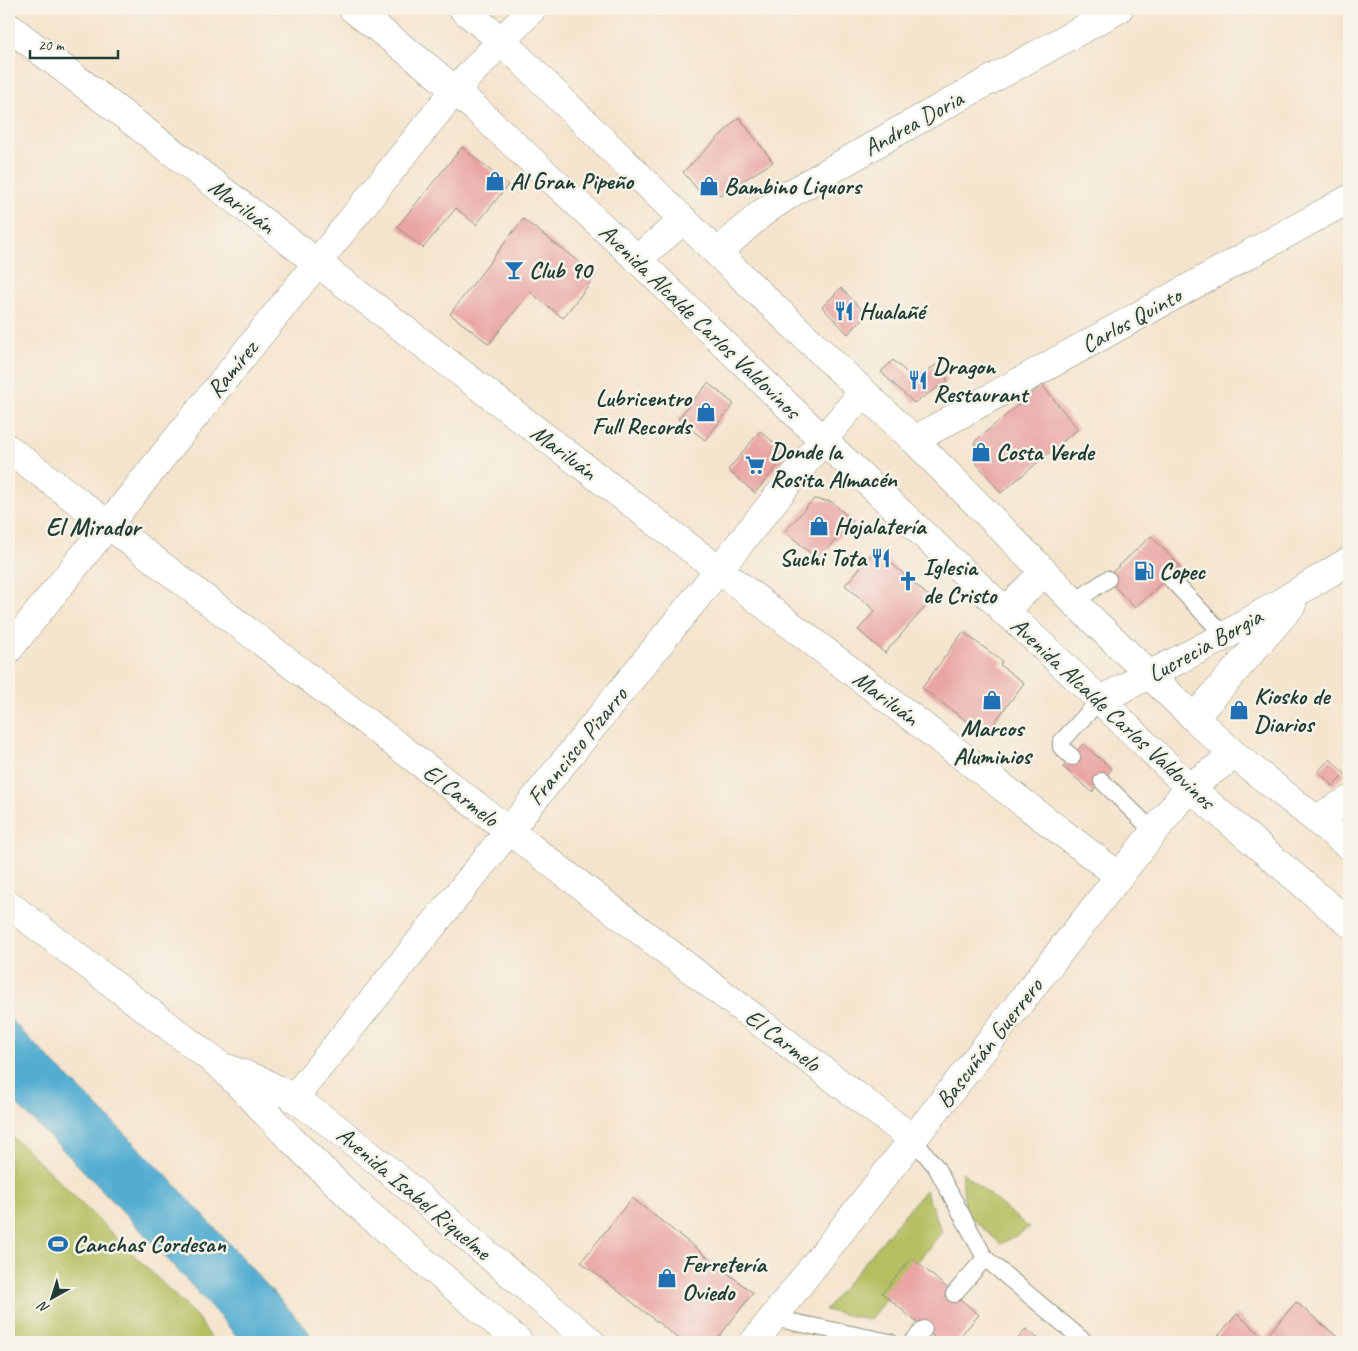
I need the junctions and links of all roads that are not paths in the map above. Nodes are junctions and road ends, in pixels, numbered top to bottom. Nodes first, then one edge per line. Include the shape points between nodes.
1 (463, 9) edge
2 (532, 9) edge
3 (1119, 9) edge
4 (368, 13) edge
5 (9, 28) edge
6 (502, 41) junction
7 (455, 90) junction
8 (1349, 199) edge
9 (684, 220) junction
10 (716, 252) junction
11 (638, 259) junction
12 (317, 263) junction
13 (863, 392) junction
14 (823, 440) junction
15 (914, 440) junction
16 (9, 450) edge
17 (108, 525) junction
18 (1349, 561) edge
19 (718, 570) junction
20 (1044, 572) junction
21 (1168, 577) dead end
22 (1108, 579) dead end
23 (1308, 586) junction
24 (1074, 602) junction
25 (1004, 612) junction
26 (1225, 636) junction
27 (9, 649) edge
28 (1149, 676) junction
29 (1100, 700) junction
30 (1194, 718) junction
31 (1235, 755) junction
32 (1072, 757) dead end
33 (1102, 781) dead end
34 (1189, 787) junction
35 (1349, 800) edge
36 (1316, 819) junction
37 (509, 831) junction
38 (1154, 832) junction
39 (1349, 846) edge
40 (1120, 876) junction
41 (9, 905) edge
42 (1349, 923) edge
43 (222, 1067) junction
44 (294, 1098) junction
45 (913, 1139) junction
46 (984, 1258) junction
47 (954, 1294) dead end
48 (773, 1318) junction
49 (924, 1329) dead end
50 (519, 1342) edge
51 (591, 1342) edge
52 (754, 1342) edge
53 (890, 1342) edge
54 (912, 1342) edge
55 (1085, 1342) edge

1 - 6 main road
2 - 6 main road, Ramírez
3 - 10 main road, Andrea Doria via 790,194
4 - 7 main road, Avenida Alcalde Carlos Valdovinos
5 - 12 main road, Mariluán
6 - 7 main road, Ramírez
6 - 9 main road
7 - 11 main road, Avenida Alcalde Carlos Valdovinos
7 - 12 main road, Ramírez
8 - 15 main road, Carlos Quinto
9 - 10 main road
9 - 11 main road
10 - 13 main road
11 - 14 main road, Avenida Alcalde Carlos Valdovinos
12 - 17 main road, Ramírez
12 - 19 main road, Mariluán
13 - 14 main road, Francisco Pizarro
13 - 15 main road
14 - 19 main road, Francisco Pizarro
14 - 25 main road, Avenida Alcalde Carlos Valdovinos
15 - 20 main road
16 - 17 main road, El Carmelo
17 - 27 main road, Ramírez
17 - 37 main road, El Carmelo
18 - 23 main road, Lucrecia Borgia
19 - 37 main road, Francisco Pizarro
19 - 40 main road, Mariluán
20 - 24 main road
20 - 25 main road
21 - 26 lane
22 - 24 lane
23 - 26 main road, Lucrecia Borgia
23 - 30 main road, Lucrecia Borgia
24 - 28 main road
25 - 29 main road, Avenida Alcalde Carlos Valdovinos
26 - 28 main road, Lucrecia Borgia
28 - 29 main road, Lucrecia Borgia
28 - 30 main road
29 - 32 lane via 1061,742 1061,747
29 - 34 main road, Avenida Alcalde Carlos Valdovinos
30 - 31 main road
31 - 34 main road, Bascuñán Guerrero
31 - 36 main road
33 - 38 lane
34 - 38 main road, Bascuñán Guerrero
34 - 42 main road, Avenida Alcalde Carlos Valdovinos
35 - 36 main road
36 - 39 main road
37 - 44 main road, Francisco Pizarro
37 - 45 main road, El Carmelo
38 - 40 main road, Bascuñán Guerrero
40 - 45 main road, Bascuñán Guerrero
41 - 43 main road, Avenida Isabel Riquelme
43 - 44 main road, Avenida Isabel Riquelme via 260,1080
43 - 50 main road, Avenida Isabel Riquelme via 366,1212
44 - 51 main road, Avenida Isabel Riquelme via 387,1169
45 - 46 lane via 936,1167
45 - 48 main road, Bascuñán Guerrero
46 - 47 lane
46 - 55 lane
48 - 52 main road, Bascuñán Guerrero
48 - 53 lane
49 - 54 lane

